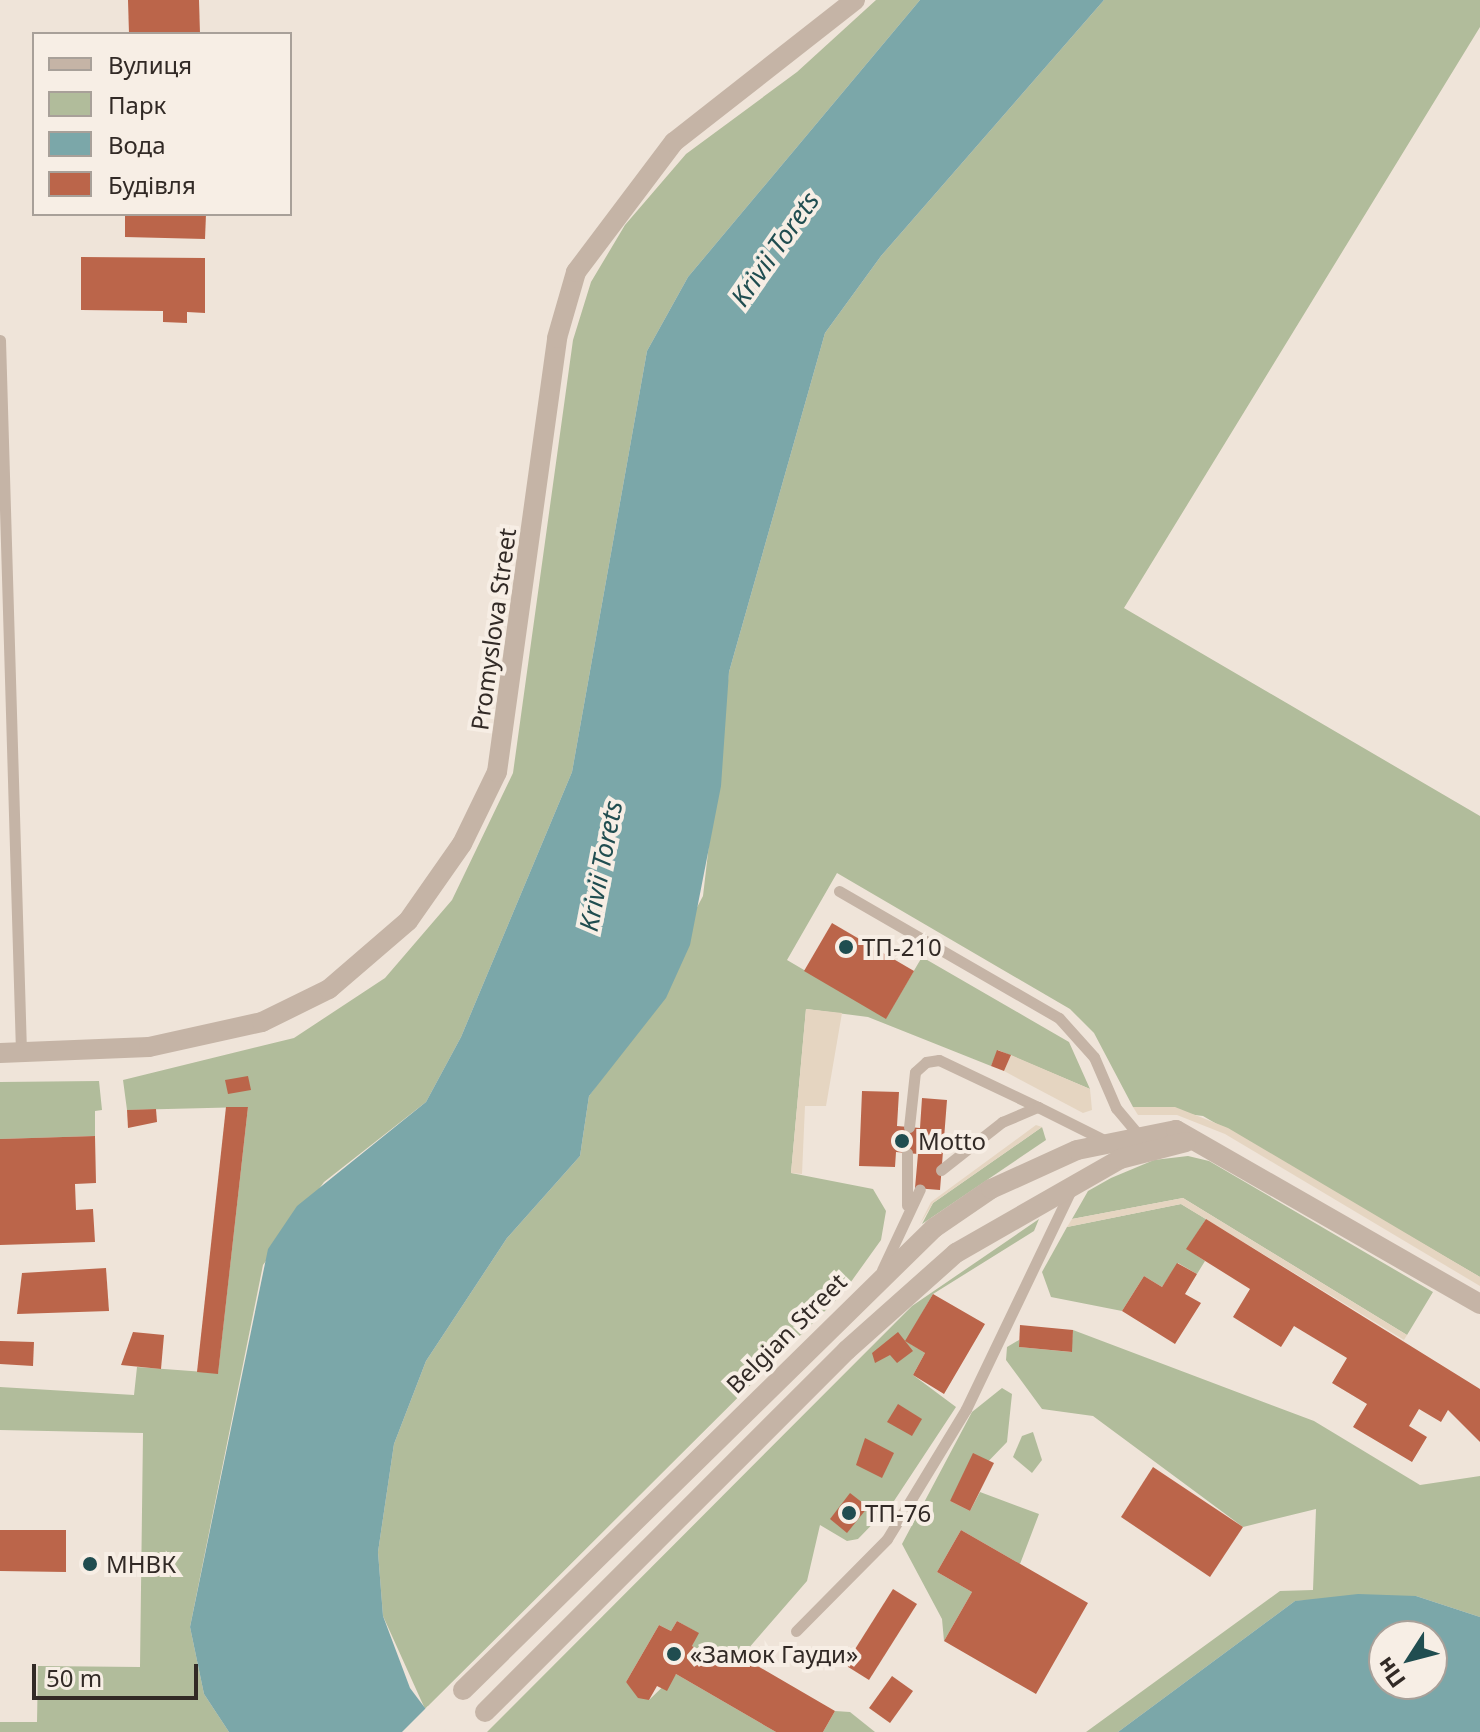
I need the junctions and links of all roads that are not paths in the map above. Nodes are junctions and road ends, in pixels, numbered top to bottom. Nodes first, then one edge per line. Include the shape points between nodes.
1 (855, 0) edge
2 (0, 340) edge
3 (839, 891) dead end
4 (21, 1052) junction
5 (0, 1053) edge
6 (1038, 1107) junction
7 (909, 1127) dead end
8 (1137, 1133) junction
9 (1106, 1142) junction
10 (1209, 1143) junction
11 (907, 1153) dead end
12 (941, 1170) dead end
13 (1074, 1184) junction
14 (920, 1189) dead end
15 (907, 1205) junction
16 (874, 1283) junction
17 (1480, 1304) edge
18 (796, 1631) dead end
19 (463, 1690) dead end
20 (485, 1712) dead end

1 - 4 street, Promyslova Street via 674,142 576,272 557,338 497,772 462,844 408,921 329,989 262,1022 149,1047
2 - 4 lane
3 - 8 lane via 1059,1018 1094,1057 1116,1108
4 - 5 street, Promyslova Street
6 - 7 lane via 939,1060 926,1062 915,1072
6 - 9 lane
6 - 12 lane via 1002,1122
8 - 9 street, Belgian Street
8 - 10 street, Belgian Street via 1176,1130
9 - 16 street, Belgian Street via 991,1189
10 - 13 street via 1144,1148
10 - 17 street, Belgian Street
11 - 15 lane
13 - 18 lane via 966,1409 887,1539
13 - 20 street via 1006,1219 902,1299
14 - 15 lane
15 - 16 lane
16 - 19 street, Belgian Street

